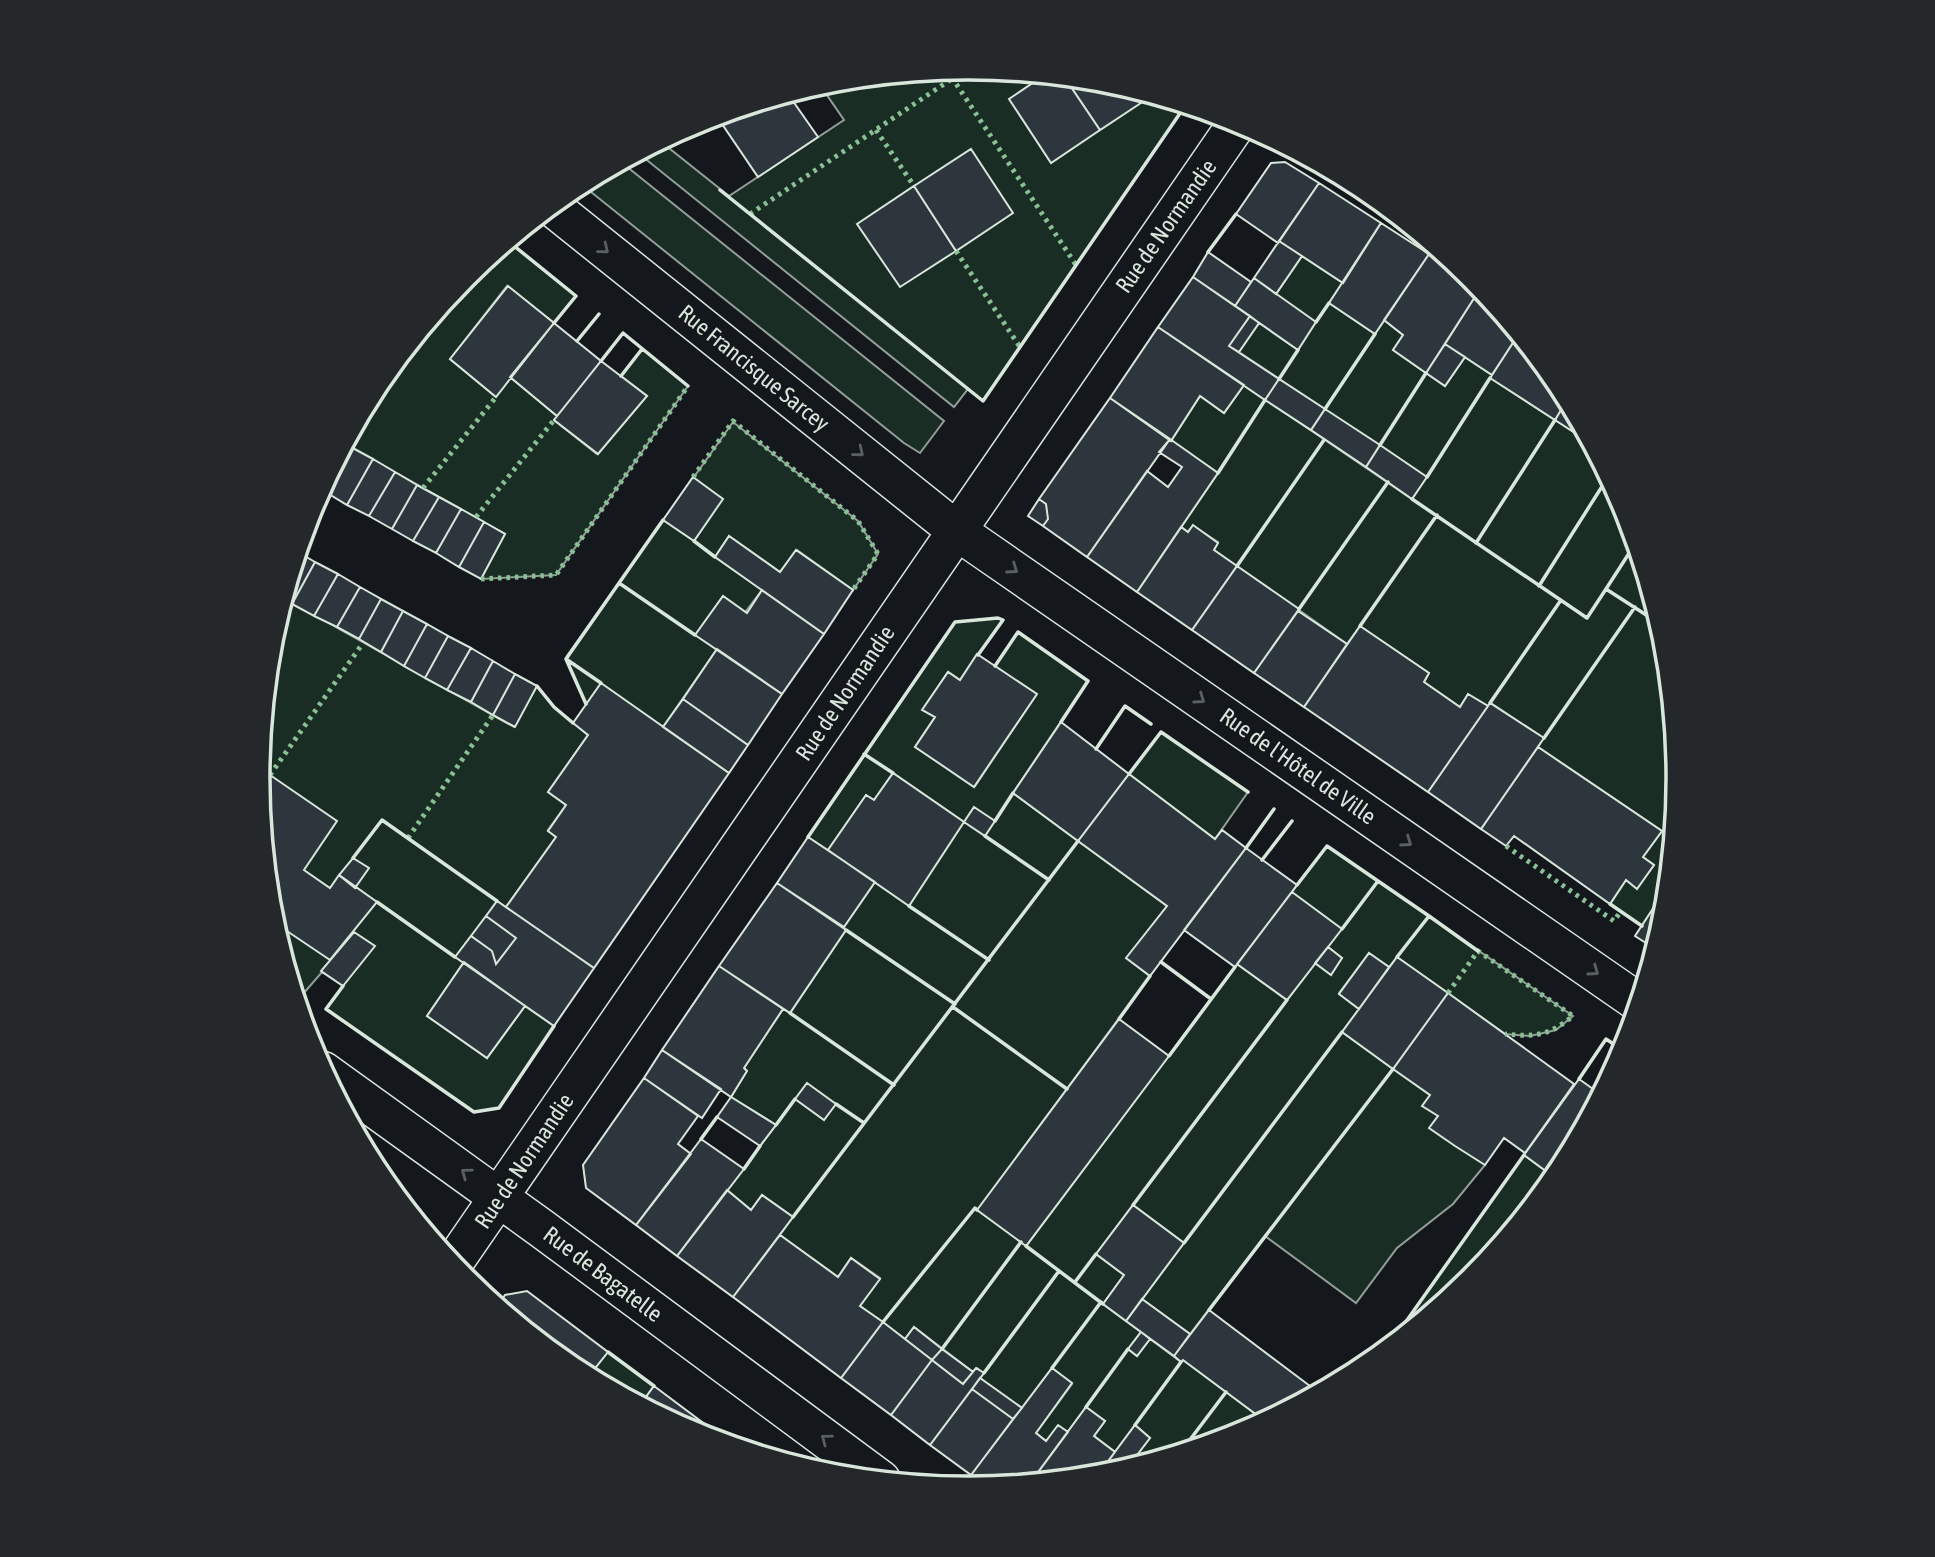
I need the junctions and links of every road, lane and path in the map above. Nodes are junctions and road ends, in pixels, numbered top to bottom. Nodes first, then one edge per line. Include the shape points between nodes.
1 (1231, 132) edge
2 (560, 213) edge
3 (957, 531) junction
4 (1630, 997) edge
5 (339, 1082) edge
6 (499, 1197) junction
7 (459, 1256) edge
8 (867, 1469) edge

1 - 3 street, Rue de Normandie
2 -> 3 street, Rue Francisque Sarcey
3 -> 4 street, Rue de l'Hôtel de Ville
3 - 6 street, Rue de Normandie
6 -> 5 street, Rue de Bagatelle
6 - 7 street, Rue de Normandie
8 -> 6 street, Rue de Bagatelle

